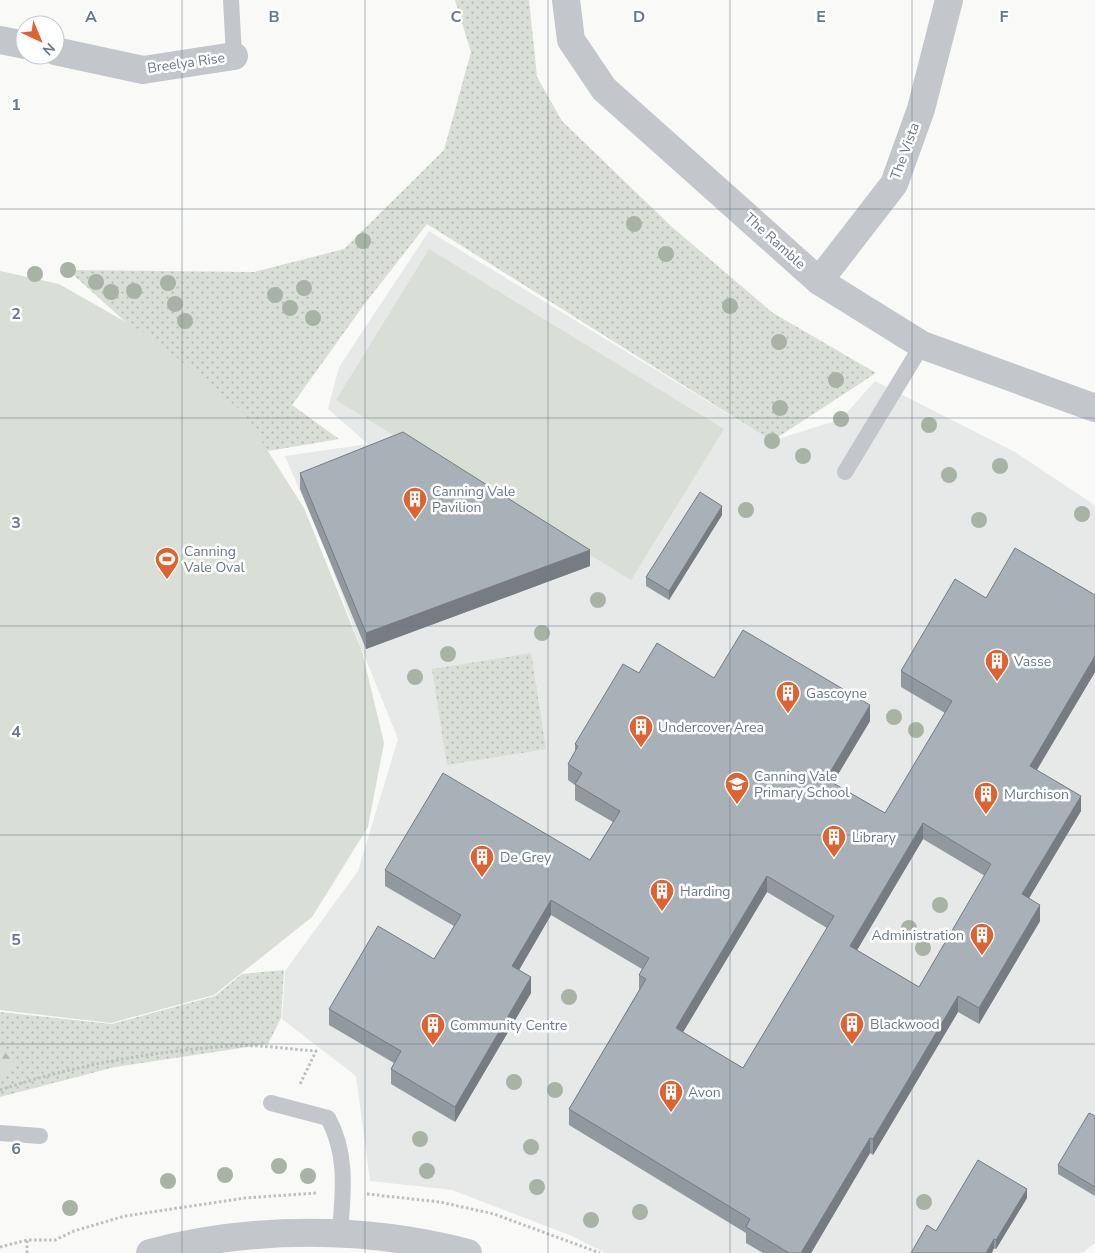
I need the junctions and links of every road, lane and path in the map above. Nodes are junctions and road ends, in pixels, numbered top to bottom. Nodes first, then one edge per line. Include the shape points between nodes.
1 (231, 0) edge
2 (566, 0) edge
3 (949, 0) edge
4 (0, 40) edge
5 (15, 43) edge
6 (65, 53) edge
7 (234, 56) joint
8 (819, 281) junction
9 (922, 345) junction
10 (1062, 396) junction
11 (1095, 408) edge
12 (1095, 427) edge
13 (845, 472) dead end
14 (300, 1084) dead end
15 (0, 1090) edge
16 (271, 1103) dead end
17 (0, 1133) edge
18 (40, 1136) dead end
19 (325, 1192) dead end
20 (360, 1193) dead end
21 (340, 1233) junction
22 (27, 1240) junction
23 (0, 1247) edge
24 (27, 1253) edge
25 (150, 1253) edge
26 (468, 1253) edge
27 (600, 1253) edge

1 - 7 lane, Breelya Rise
2 - 8 street, The Ramble via 571,40 604,89
3 - 8 street, The Vista via 921,109 894,184
4 - 5 street
6 - 7 street, Breelya Rise via 143,70
8 - 9 street, The Ramble
9 - 10 street, The Ramble
9 - 13 lane
10 - 11 street, The Ramble
10 - 12 street, The Ramble
14 - 15 path via 316,1051 230,1046 121,1058 46,1075
16 - 21 lane via 328,1118 336,1132 343,1167
17 - 18 lane
19 - 22 path via 245,1198 125,1216 55,1240
20 - 27 path via 440,1202 494,1214
21 - 25 street via 276,1234 209,1241
21 - 26 street via 393,1238
22 - 23 path
22 - 24 path

